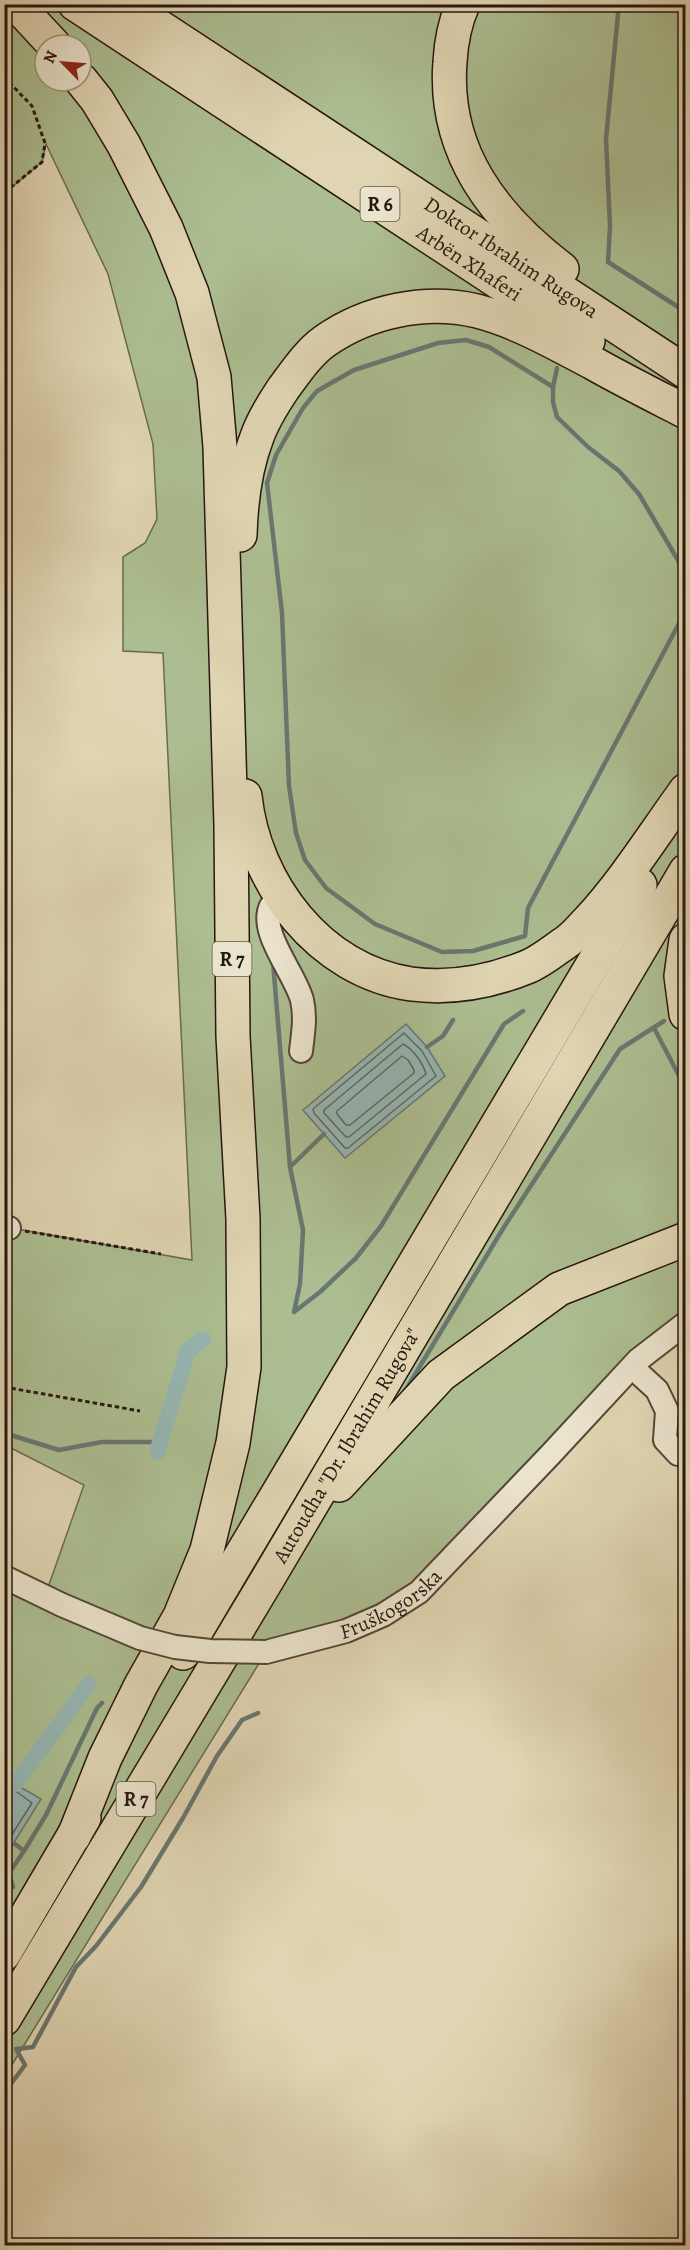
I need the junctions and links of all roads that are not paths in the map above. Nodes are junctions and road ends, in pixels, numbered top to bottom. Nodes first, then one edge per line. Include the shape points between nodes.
1 (16, 4) edge
2 (75, 4) edge
3 (125, 4) edge
4 (463, 4) edge
5 (43, 33) edge
6 (91, 93) edge
7 (686, 367) edge
8 (686, 372) edge
9 (686, 404) edge
10 (686, 412) edge
11 (686, 790) edge
12 (686, 808) edge
13 (686, 871) edge
14 (282, 899) junction
15 (686, 940) edge
16 (686, 1014) edge
17 (301, 1051) dead end
18 (686, 1239) edge
19 (686, 1323) edge
20 (633, 1368) junction
21 (678, 1454) dead end
22 (4, 1577) edge
23 (267, 1580) junction
24 (74, 1836) junction
25 (4, 1954) edge
26 (4, 2019) edge

1 - 5 highway
2 - 9 highway, Arbën Xhaferi / R 6
3 - 8 highway, Doktor Ibrahim Rugova
4 - 7 highway via 451,47 448,88 455,128 469,166 488,197 543,255
6 - 24 highway, R 7 via 124,145 166,228 192,293 214,377 220,447 244,1367 233,1443 207,1550 180,1616 105,1758
10 - 14 highway via 515,325 477,311 438,307 380,314 352,325 323,342 296,372 257,435 240,511 239,651 247,816 268,876
11 - 14 highway via 612,895 568,941 529,967 486,981 446,986 378,975 347,961 322,942
12 - 24 highway
13 - 23 highway, Autoudha "Dr. Ibrahim Rugova" / R 7
14 - 17 street via 271,906 267,920 270,935 301,998 305,1020
15 - 16 highway via 681,976
18 - 23 highway via 559,1290 441,1375 344,1479
19 - 20 street, Fruškogorska
20 - 21 street via 657,1390 667,1411 665,1440
20 - 22 street, Fruškogorska, bridge via 419,1592 383,1615 346,1631 266,1652 175,1647 140,1638
23 - 26 highway, Autoudha "Dr. Ibrahim Rugova" / R 7
24 - 25 highway, R 7

